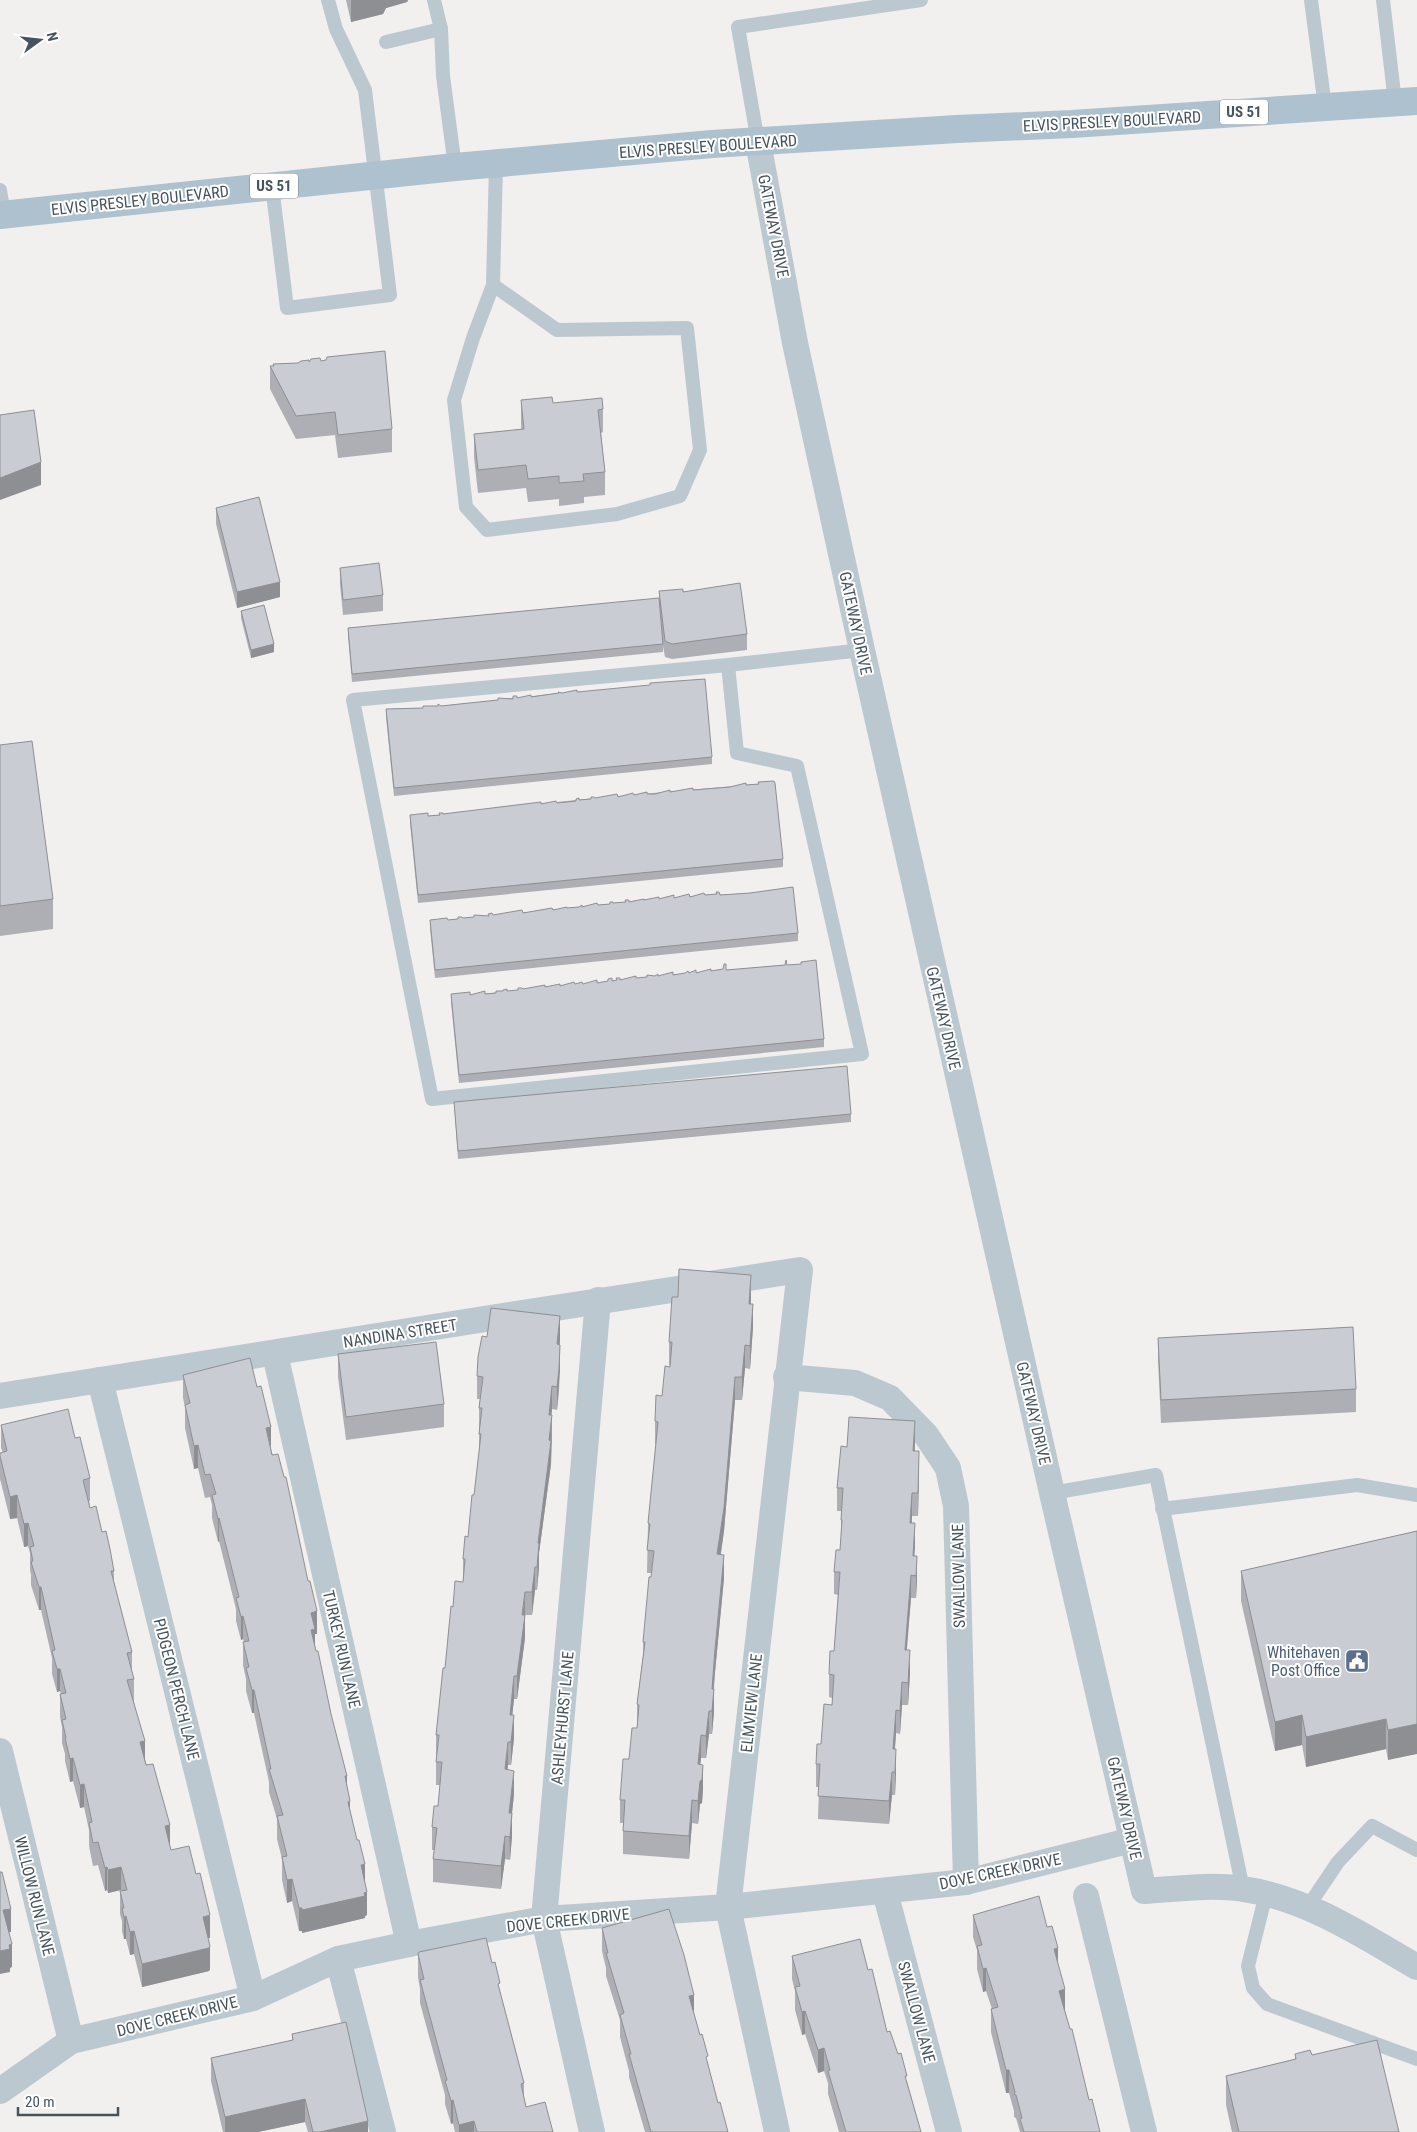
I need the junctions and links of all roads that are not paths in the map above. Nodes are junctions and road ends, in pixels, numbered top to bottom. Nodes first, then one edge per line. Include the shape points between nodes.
1 (328, 0) edge
2 (434, 0) edge
3 (1311, 0) edge
4 (1383, 0) edge
5 (913, 1) edge
6 (441, 29) junction
7 (386, 42) dead end
8 (1406, 102) edge
9 (1325, 107) junction
10 (758, 142) junction
11 (496, 164) junction
12 (456, 167) junction
13 (376, 176) junction
14 (272, 186) junction
15 (1, 207) edge
16 (493, 285) junction
17 (862, 650) junction
18 (728, 665) junction
19 (800, 1270) joint
20 (598, 1300) junction
21 (275, 1354) junction
22 (786, 1377) junction
23 (100, 1380) junction
24 (0, 1396) edge
25 (1052, 1493) junction
26 (1417, 1495) edge
27 (1162, 1510) junction
28 (0, 1751) edge
29 (1132, 1840) junction
30 (1417, 1850) edge
31 (966, 1882) junction
32 (1255, 1891) junction
33 (885, 1892) junction
34 (1086, 1896) dead end
35 (728, 1907) junction
36 (1307, 1908) junction
37 (544, 1920) junction
38 (409, 1944) junction
39 (338, 1960) junction
40 (1417, 1967) edge
41 (253, 1998) junction
42 (71, 2042) junction
43 (1417, 2059) edge
44 (0, 2091) edge
45 (384, 2132) edge
46 (592, 2132) edge
47 (777, 2132) edge
48 (949, 2132) edge
49 (1144, 2132) edge

1 - 13 lane via 336,29 365,90
2 - 6 lane
3 - 9 lane
4 - 8 lane
5 - 10 lane via 738,27
6 - 7 lane
6 - 12 lane via 443,76
8 - 9 main road, ELVIS PRESLEY BOULEVARD / US 51
9 - 10 main road, ELVIS PRESLEY BOULEVARD / US 51
10 - 11 main road, ELVIS PRESLEY BOULEVARD / US 51
10 - 17 street, GATEWAY DRIVE via 797,353
11 - 12 main road, ELVIS PRESLEY BOULEVARD / US 51
11 - 16 lane
12 - 13 main road, ELVIS PRESLEY BOULEVARD / US 51
13 - 14 main road, ELVIS PRESLEY BOULEVARD / US 51
13 - 14 lane via 390,295 287,308
14 - 15 main road, ELVIS PRESLEY BOULEVARD / US 51
16 - 16 lane via 557,330 687,328 700,450 680,496 617,514 487,530 466,507 454,400
17 - 18 lane
17 - 25 street, GATEWAY DRIVE
18 - 18 lane via 353,700 432,1099 862,1054 797,766 738,753
19 - 20 street, NANDINA STREET
19 - 22 street, ELMVIEW LANE
20 - 21 street, NANDINA STREET
20 - 37 street, ASHLEYHURST LANE
21 - 23 street, NANDINA STREET
21 - 38 street, TURKEY RUN LANE
22 - 31 street, SWALLOW LANE via 855,1383 890,1398 926,1435 948,1468 956,1506
22 - 35 street, ELMVIEW LANE
23 - 24 street, NANDINA STREET
23 - 41 street, PIDGEON PERCH LANE
25 - 27 lane via 1156,1475
25 - 29 street, GATEWAY DRIVE
26 - 27 lane via 1357,1485
27 - 32 lane
28 - 42 street, WILLOW RUN LANE
29 - 31 street, DOVE CREEK DRIVE
29 - 32 street, GATEWAY DRIVE via 1144,1891 1209,1887
30 - 36 lane via 1372,1826 1338,1862
31 - 33 street, DOVE CREEK DRIVE
32 - 36 street
32 - 43 lane via 1248,1966 1253,1988 1267,2004
33 - 35 street, DOVE CREEK DRIVE
33 - 48 street, SWALLOW LANE
34 - 49 street
35 - 37 street, DOVE CREEK DRIVE
35 - 47 street, ELMVIEW LANE
36 - 40 street via 1343,1924
37 - 38 street, DOVE CREEK DRIVE
37 - 46 street, ASHLEYHURST LANE
38 - 39 street, DOVE CREEK DRIVE
39 - 41 street, DOVE CREEK DRIVE
39 - 45 street
41 - 42 street, DOVE CREEK DRIVE
42 - 44 street, DOVE CREEK DRIVE

